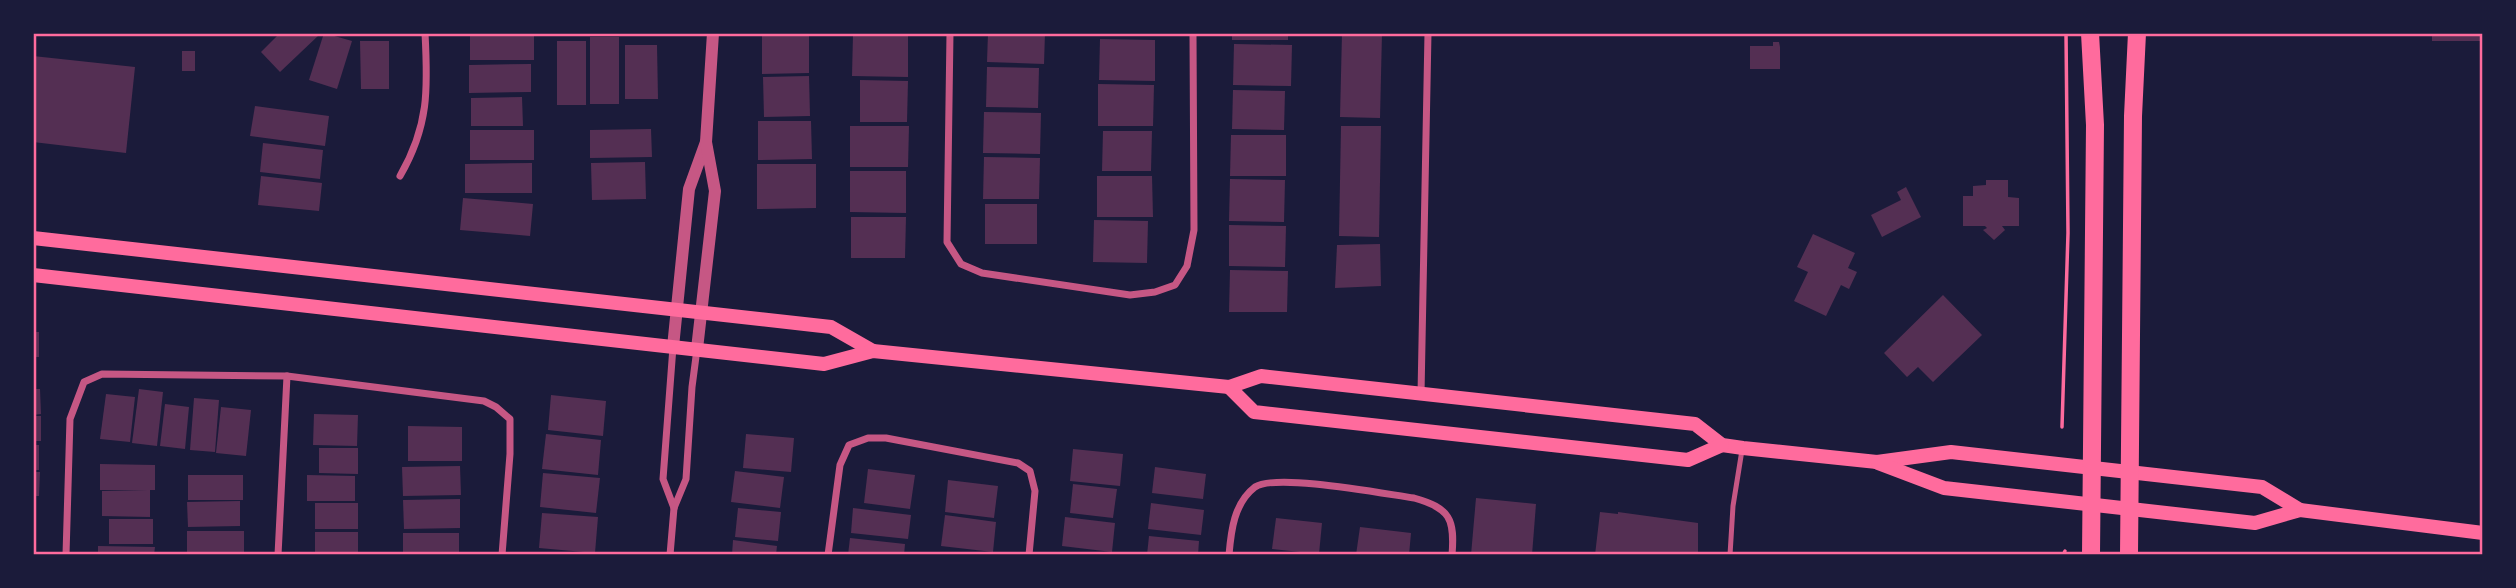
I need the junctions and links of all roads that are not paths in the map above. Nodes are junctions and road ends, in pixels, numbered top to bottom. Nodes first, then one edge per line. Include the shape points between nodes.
1 (425, 33) edge
2 (713, 33) edge
3 (950, 33) edge
4 (1193, 33) edge
5 (1428, 33) edge
6 (2090, 33) edge
7 (2137, 33) edge
8 (706, 142) junction
9 (400, 176) dead end
10 (33, 238) edge
11 (33, 275) edge
12 (677, 310) junction
13 (701, 313) junction
14 (673, 347) junction
15 (697, 349) junction
16 (873, 351) junction
17 (287, 376) junction
18 (1229, 387) junction
19 (1420, 394) junction
20 (1722, 445) junction
21 (1743, 448) junction
22 (1877, 462) junction
23 (2092, 469) junction
24 (2130, 473) junction
25 (2091, 505) junction
26 (674, 508) junction
27 (2130, 509) junction
28 (2300, 510) junction
29 (2483, 533) edge
30 (66, 555) edge
31 (278, 555) edge
32 (502, 555) edge
33 (670, 555) edge
34 (828, 555) edge
35 (1029, 555) edge
36 (1228, 555) edge
37 (1452, 555) edge
38 (1730, 555) edge
39 (2091, 555) edge
40 (2129, 555) edge

1 - 9 street via 426,102 414,152
2 - 8 street
3 - 4 street via 947,242 961,264 982,273 1130,295 1174,285 1187,266 1194,230
5 - 19 street
6 - 23 main road via 2095,125
7 - 24 main road
8 - 12 street via 689,189
8 - 13 street via 715,191
10 - 12 main road
11 - 14 main road
12 - 13 main road
12 - 14 street
13 - 15 street
13 - 16 main road via 831,327
14 - 15 main road
14 - 26 street via 663,479
15 - 16 main road via 824,363
15 - 26 street via 686,479
16 - 18 main road
17 - 30 street via 102,374 84,382 70,419
17 - 31 street
17 - 32 street via 484,401 503,413 510,419 510,454
18 - 19 main road via 1261,376
18 - 20 main road via 1254,412 1688,460
19 - 20 main road via 1695,424
20 - 21 main road
21 - 22 main road
21 - 38 lane
22 - 23 main road via 1951,452
22 - 25 main road via 1944,488
23 - 24 main road
23 - 25 main road
24 - 27 main road
24 - 28 main road via 2262,487
25 - 27 main road
25 - 39 main road
26 - 33 street
27 - 28 main road via 2255,523
27 - 40 main road
28 - 29 main road
34 - 35 street via 839,465 849,445 868,438 1018,463 1030,471 1035,491
36 - 37 street via 1231,527 1242,502 1257,486 1283,481 1430,503 1445,512 1454,530

